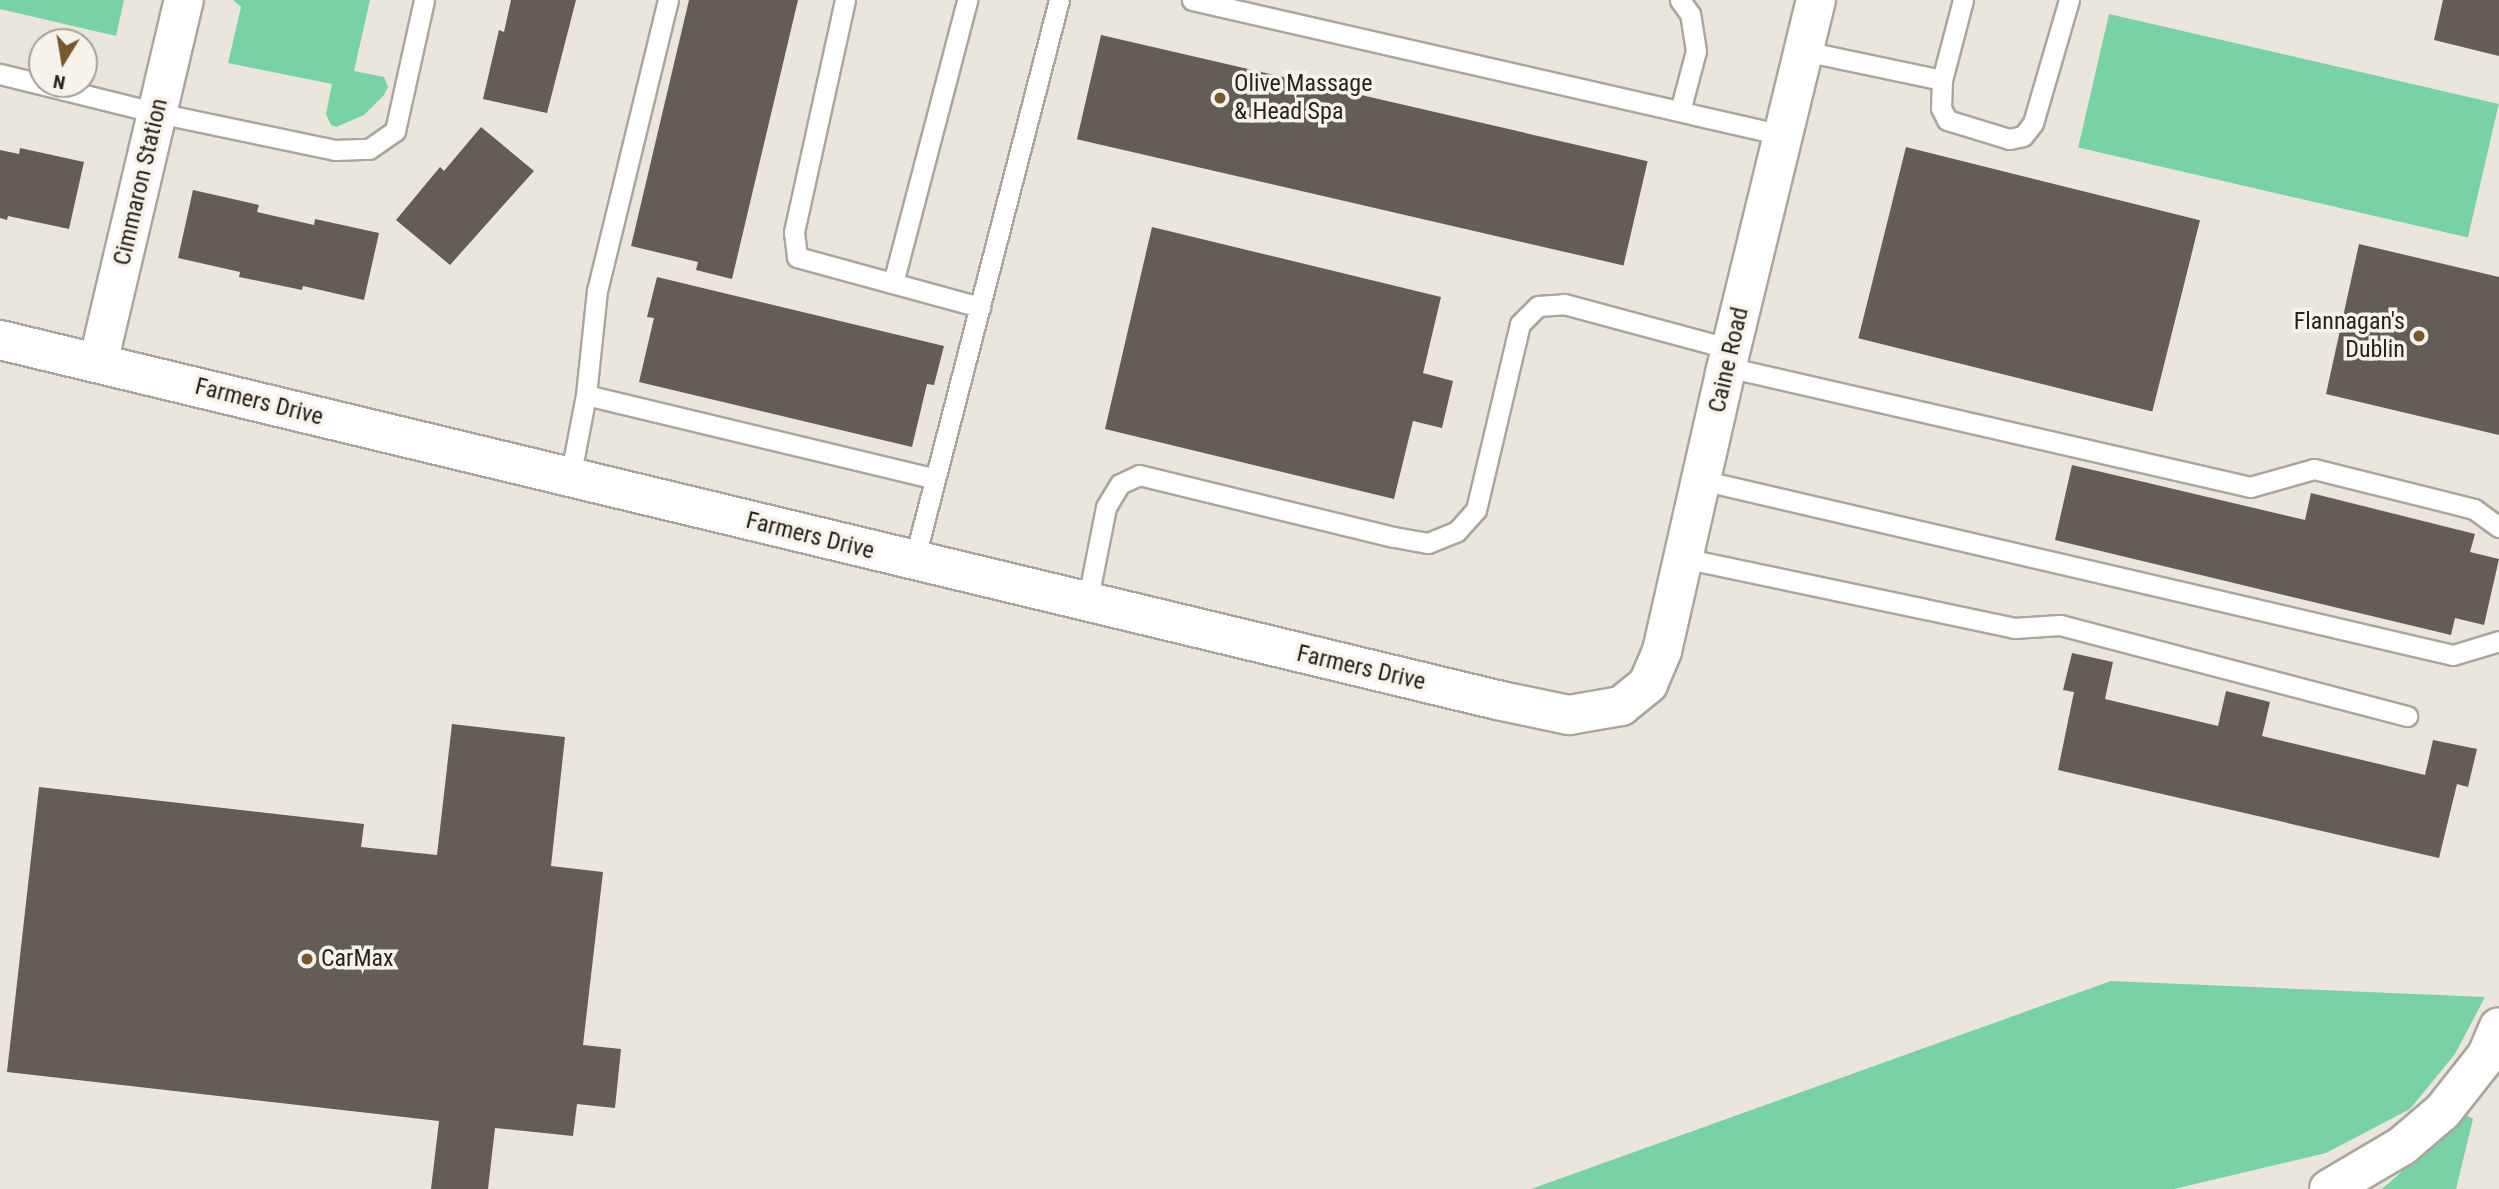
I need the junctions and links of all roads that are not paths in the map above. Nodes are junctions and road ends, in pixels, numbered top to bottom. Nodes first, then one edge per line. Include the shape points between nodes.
1 (184, 0) edge
2 (424, 0) edge
3 (668, 0) edge
4 (845, 0) edge
5 (967, 0) edge
6 (1059, 0) edge
7 (1192, 0) edge
8 (1681, 0) edge
9 (1816, 0) edge
10 (1963, 0) edge
11 (2069, 0) edge
12 (1804, 51) junction
13 (0, 74) edge
14 (1942, 80) junction
15 (1679, 111) junction
16 (158, 113) junction
17 (1783, 135) junction
18 (894, 283) junction
19 (980, 307) junction
20 (0, 340) edge
21 (1729, 358) junction
22 (98, 363) junction
23 (586, 395) junction
24 (570, 478) junction
25 (936, 479) junction
26 (1701, 480) junction
27 (2499, 527) edge
28 (1683, 558) junction
29 (914, 561) junction
30 (1087, 603) junction
31 (2499, 641) edge
32 (1621, 706) joint
33 (2407, 716) dead end
34 (2499, 1027) edge
35 (2329, 1189) edge

1 - 16 main road, Cimmaron Station
2 - 16 lane via 395,131 369,149 335,150
3 - 23 lane via 597,291
4 - 18 lane via 794,232 797,257
5 - 18 lane
6 - 19 lane
7 - 15 lane
8 - 15 lane via 1690,13 1696,51
9 - 12 main road, Caine Road
10 - 14 lane
11 - 14 lane via 2033,123 2022,136 2009,139 1947,120 1941,108
12 - 14 lane
12 - 17 main road, Caine Road
13 - 16 lane
15 - 17 lane
16 - 22 main road, Cimmaron Station
17 - 21 main road, Caine Road
18 - 19 lane
19 - 25 lane
20 - 22 main road, Farmers Drive
21 - 26 main road, Caine Road
21 - 27 lane via 2250,487 2314,468 2474,509
21 - 30 lane via 1564,304 1538,306 1520,324 1476,510 1457,531 1428,543 1139,475 1120,484 1106,507
22 - 24 main road, Farmers Drive
23 - 24 lane
23 - 25 lane
24 - 29 main road, Farmers Drive
25 - 29 lane
26 - 28 main road, Caine Road
26 - 31 lane via 2453,655
28 - 32 main road, Caine Road via 1658,662 1648,684
28 - 33 lane via 2014,628 2060,625
29 - 30 main road, Farmers Drive
30 - 32 main road, Farmers Drive via 1569,715
34 - 35 main road via 2487,1055 2443,1111 2402,1146

